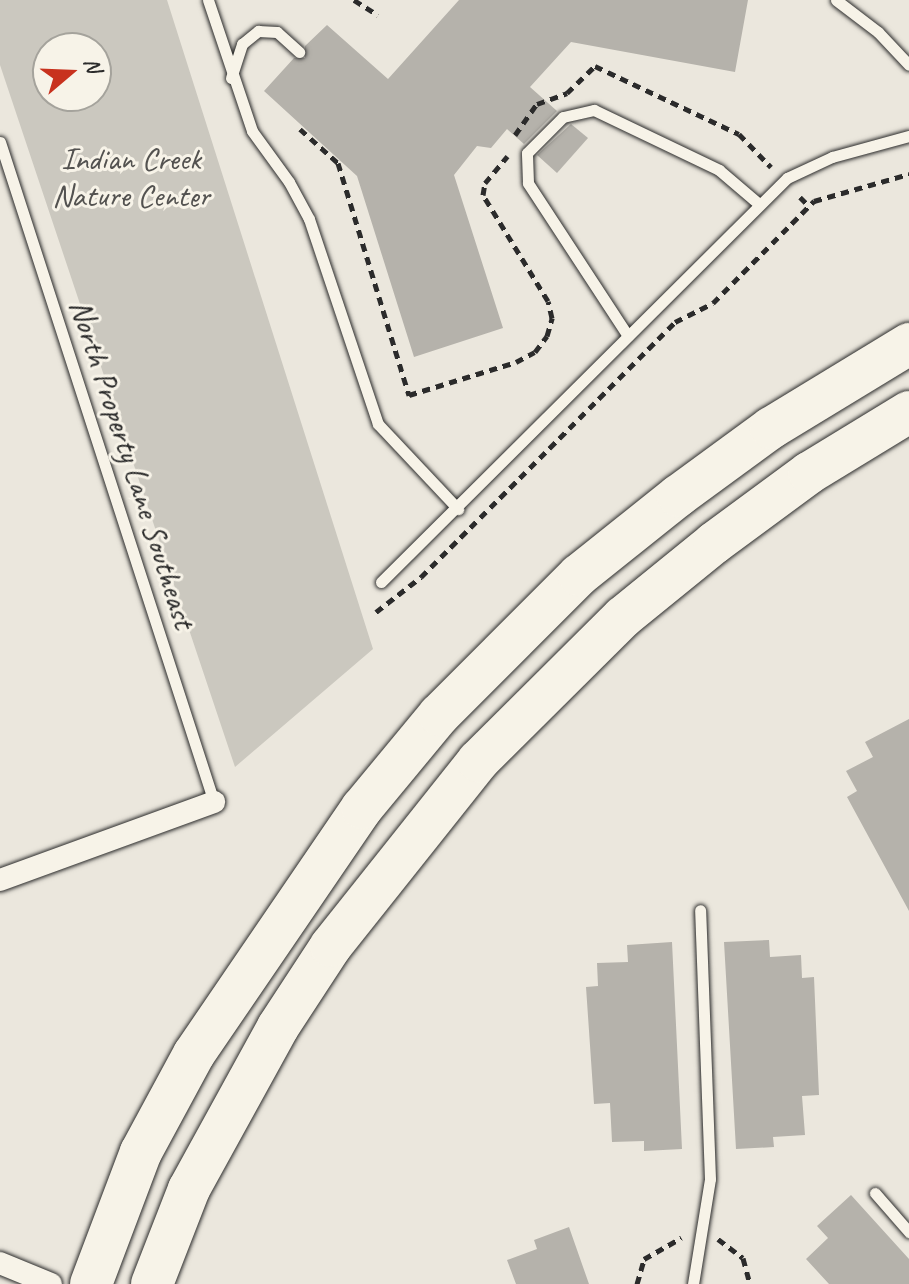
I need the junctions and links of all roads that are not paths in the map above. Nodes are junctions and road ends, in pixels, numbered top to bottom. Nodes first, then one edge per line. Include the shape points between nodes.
1 (208, 0) edge
2 (836, 0) edge
3 (299, 52) dead end
4 (909, 65) edge
5 (231, 78) junction
6 (909, 136) edge
7 (0, 142) edge
8 (759, 204) junction
9 (628, 336) junction
10 (909, 344) edge
11 (909, 412) edge
12 (458, 509) junction
13 (381, 582) dead end
14 (214, 802) joint
15 (0, 880) edge
16 (700, 910) dead end
17 (875, 1193) dead end
18 (909, 1232) edge
19 (0, 1263) edge
20 (51, 1284) edge
21 (91, 1284) edge
22 (152, 1284) edge
23 (693, 1284) edge

1 - 5 lane
2 - 4 lane via 878,32
3 - 5 lane via 277,32 258,31 242,44
5 - 12 lane via 252,131 309,219 378,424
6 - 8 lane via 808,166
7 - 14 lane, North Property Lane Southeast
8 - 9 lane
8 - 9 lane via 719,170 594,110 563,117 527,153 528,183
9 - 12 lane
10 - 21 highway via 771,428 678,496 579,575 439,715 362,808 194,1054 141,1152
11 - 22 highway via 809,473 714,543 623,617 478,761 349,923 278,1027 189,1189
12 - 13 lane
14 - 15 street
16 - 23 lane via 710,1179
17 - 18 lane
19 - 20 street

